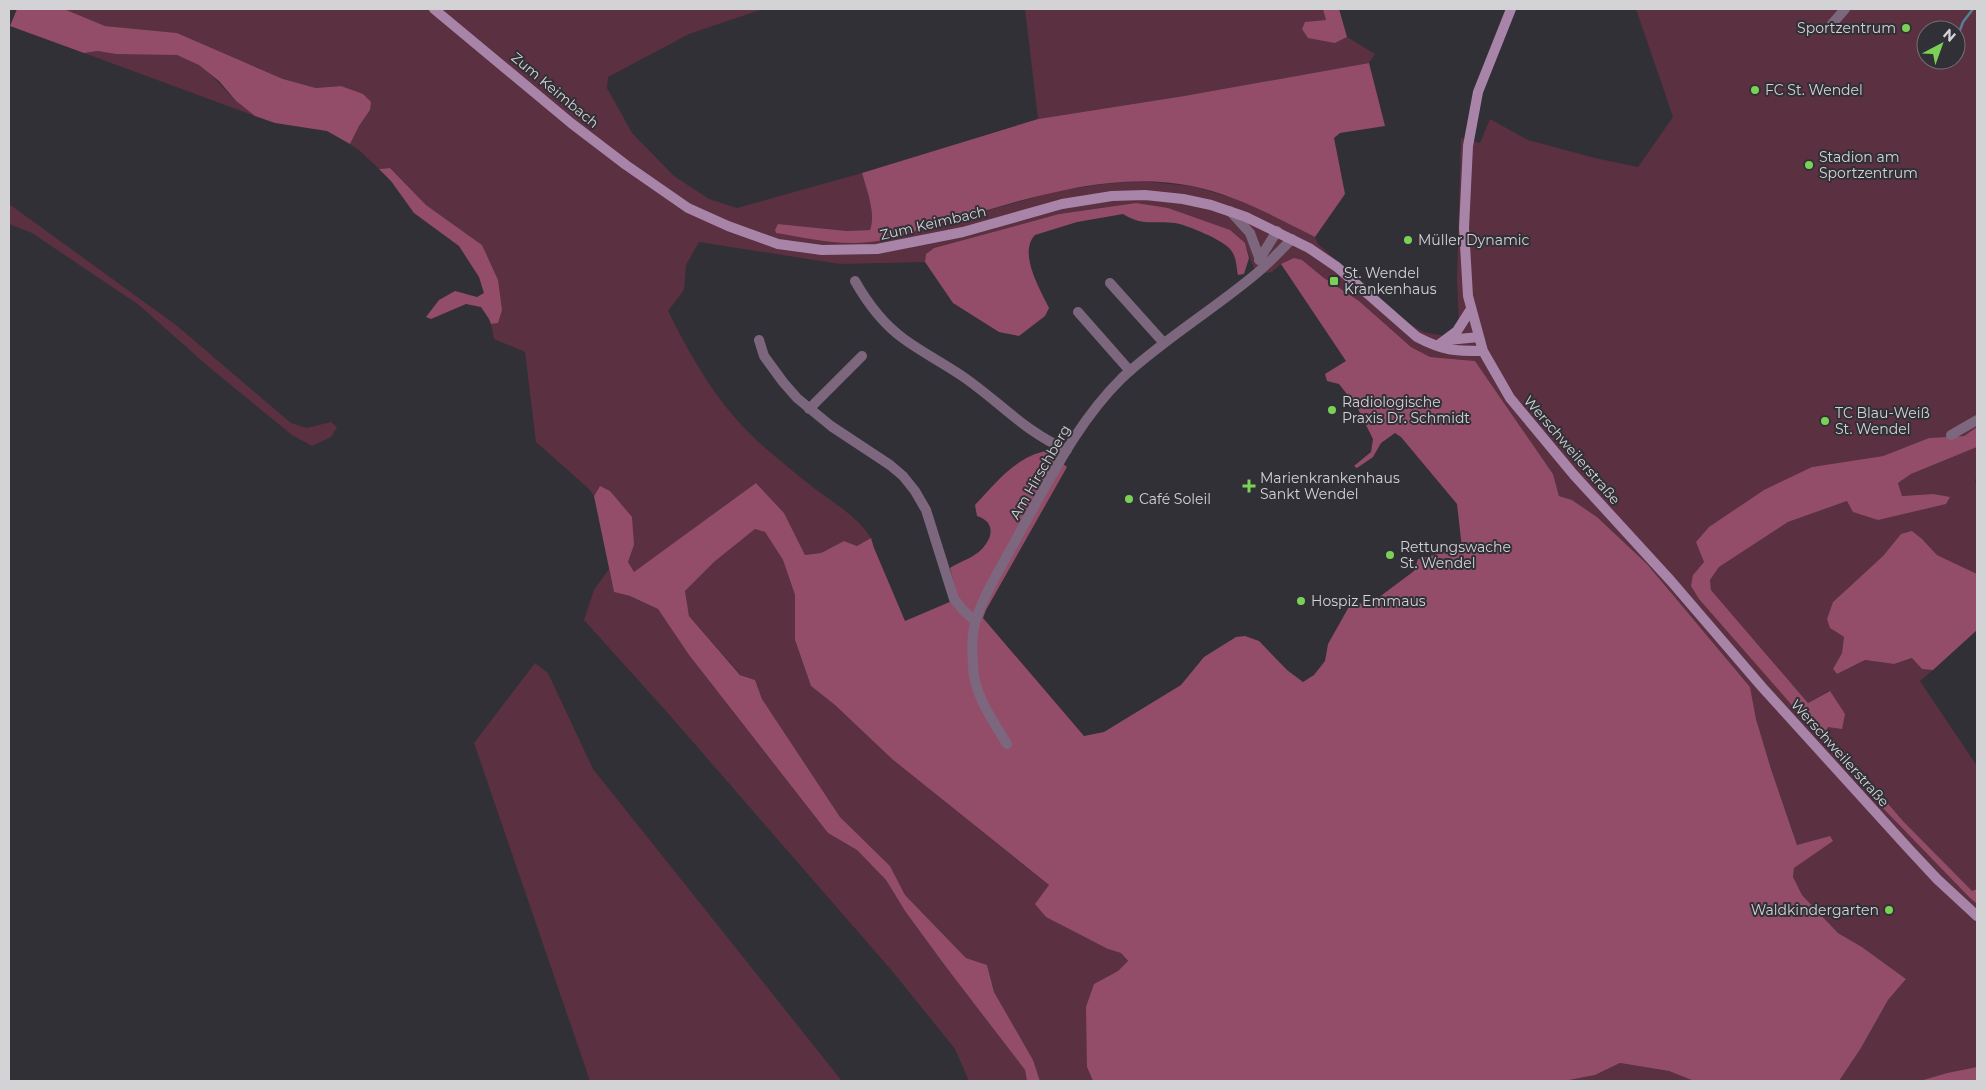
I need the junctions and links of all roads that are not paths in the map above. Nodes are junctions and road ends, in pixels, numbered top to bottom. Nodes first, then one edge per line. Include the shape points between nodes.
1 (434, 9) edge
2 (1511, 9) edge
3 (1845, 9) edge
4 (1832, 24) dead end
5 (1230, 211) junction
6 (1276, 232) junction
7 (1292, 239) junction
8 (1259, 257) junction
9 (1256, 274) junction
10 (855, 281) dead end
11 (1110, 283) dead end
12 (1471, 309) junction
13 (1078, 312) dead end
14 (1479, 337) junction
15 (759, 340) dead end
16 (1448, 340) junction
17 (1163, 342) junction
18 (1437, 346) junction
19 (1483, 351) junction
20 (862, 356) dead end
21 (1130, 371) junction
22 (809, 409) junction
23 (1977, 420) edge
24 (1951, 435) dead end
25 (1067, 450) junction
26 (975, 621) junction
27 (1007, 744) dead end
28 (1977, 916) edge

1 - 5 street, Zum Keimbach via 626,165 688,208 778,244 822,250 877,249 963,232 1062,204 1112,196 1145,194 1183,199
2 - 12 street, Werschweilerstraße via 1478,92 1469,133 1464,228
3 - 4 street
5 - 6 street, Zum Keimbach
5 - 8 street via 1250,233
6 - 7 street, Zum Keimbach
6 - 8 street
7 - 9 street, Am Hirschberg
7 - 18 street, Zum Keimbach via 1322,256 1417,337
8 - 9 street
9 - 17 street, Am Hirschberg
10 - 25 street via 877,314 903,338 924,347 1024,427
11 - 17 street
12 - 14 street, Werschweilerstraße
12 - 16 street
13 - 21 street
14 - 16 street
14 - 19 street, Werschweilerstraße
15 - 22 street via 764,356
16 - 18 street
17 - 21 street, Am Hirschberg
18 - 19 street, Zum Keimbach via 1451,351
19 - 28 street, Werschweilerstraße via 1510,398 1546,443 1885,822 1937,879
20 - 22 street
21 - 25 street, Am Hirschberg via 1084,422
22 - 26 street via 890,465 915,491 926,510 954,599
23 - 24 street
25 - 26 street, Am Hirschberg via 989,589
26 - 27 street, Am Hirschberg via 972,668 983,705

